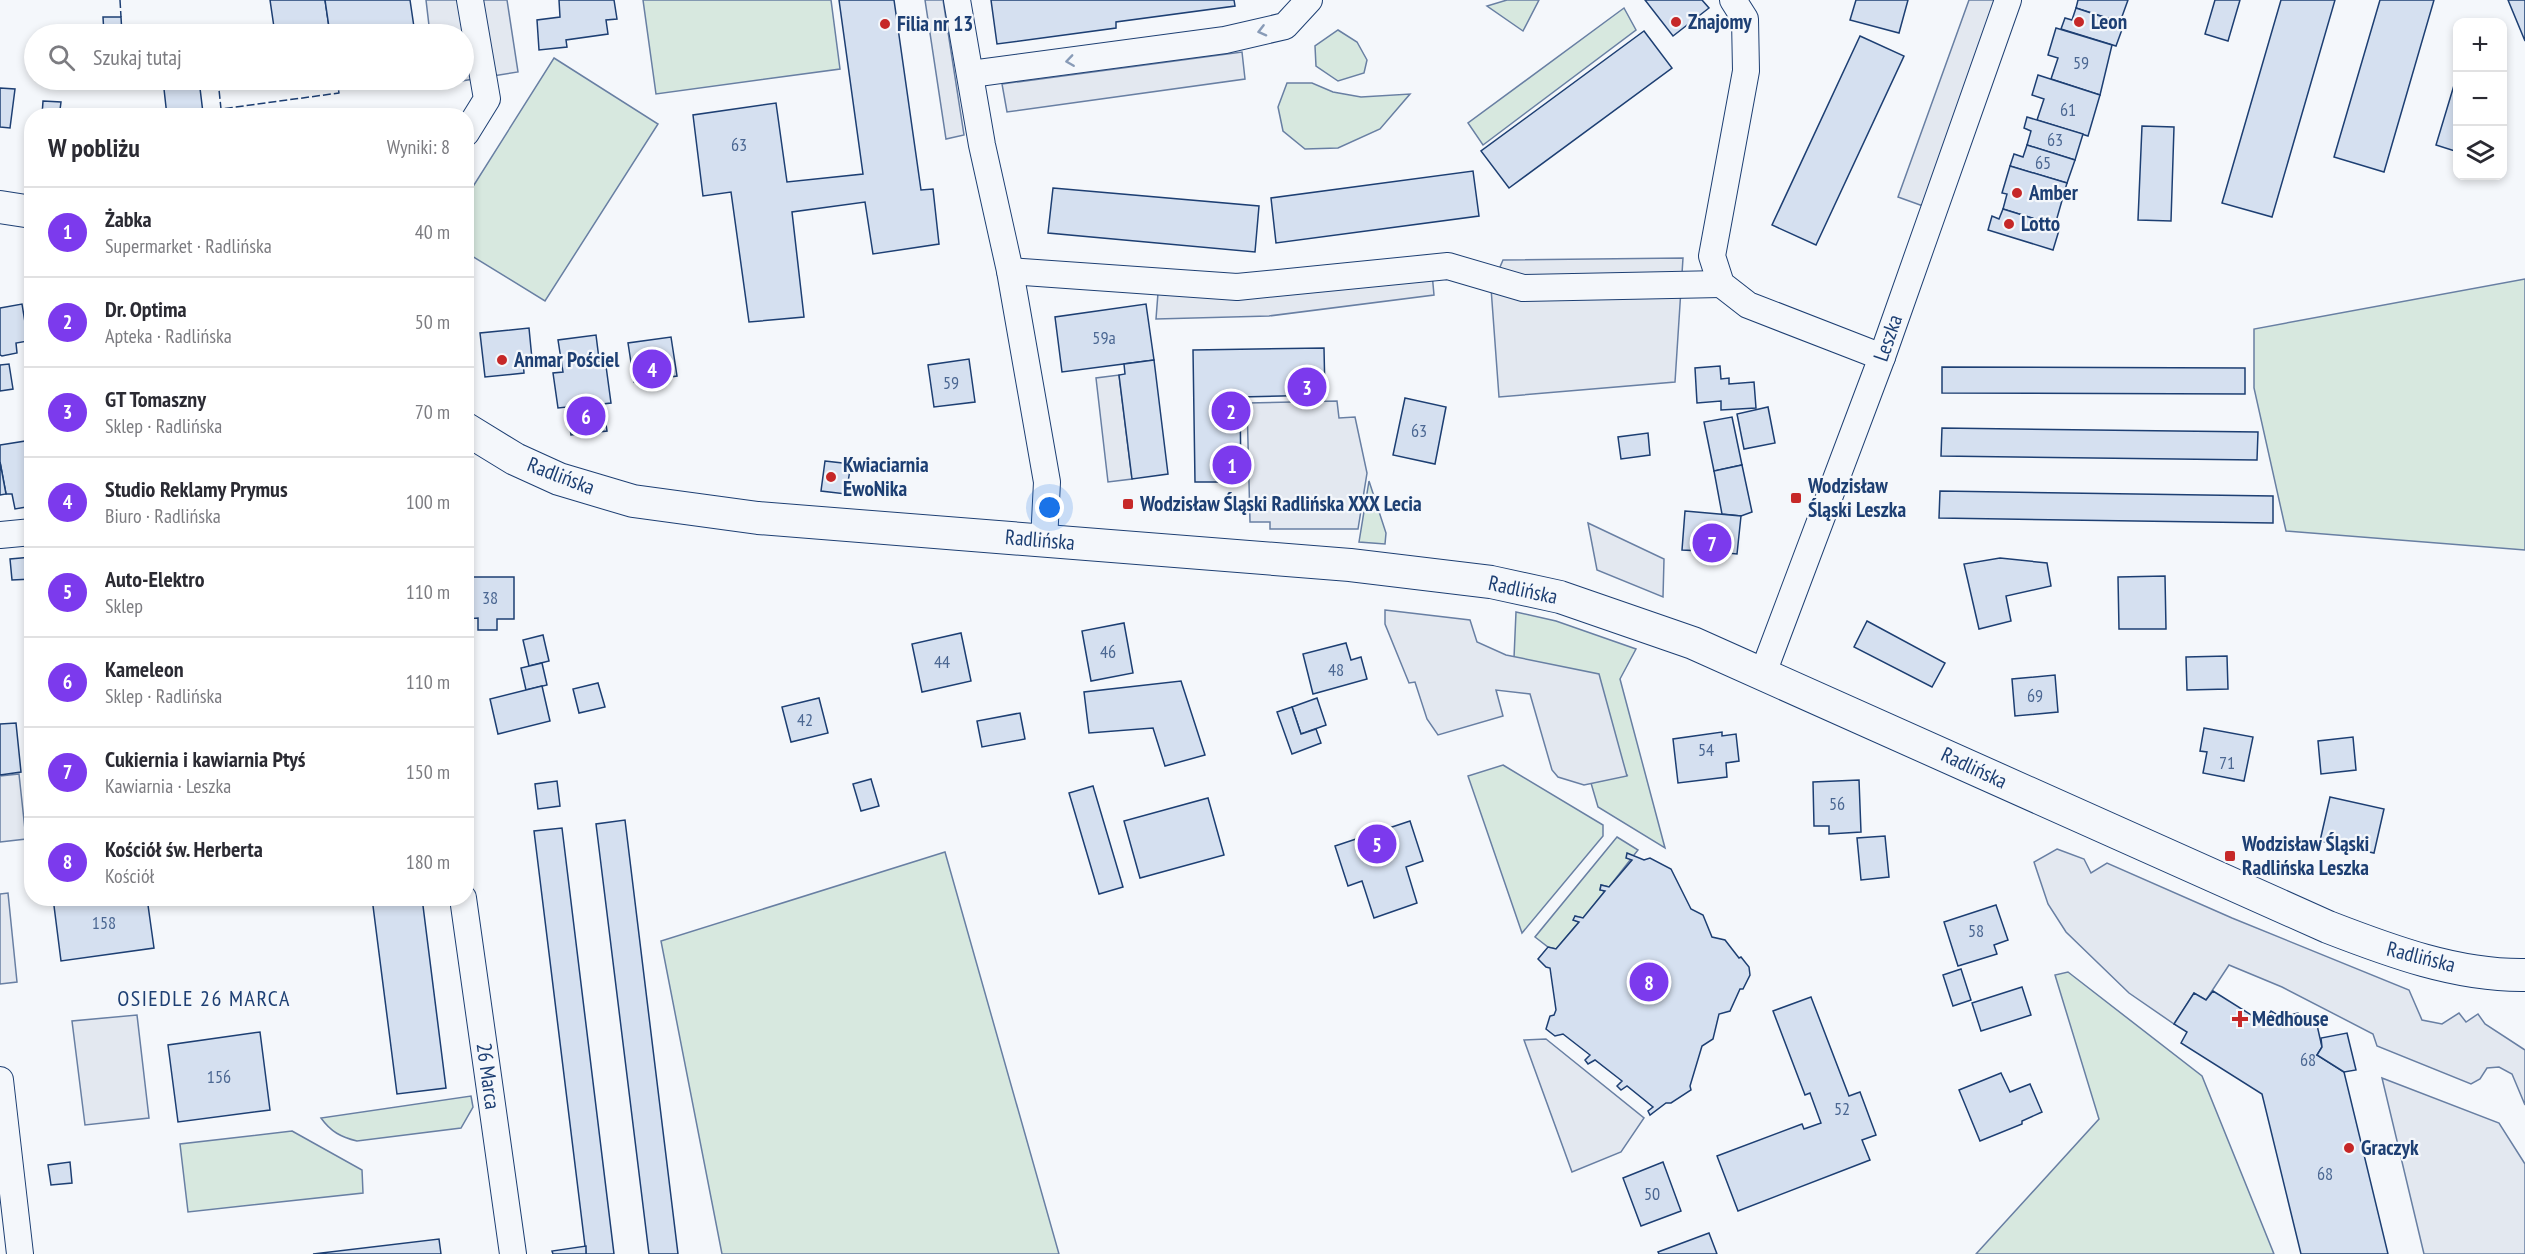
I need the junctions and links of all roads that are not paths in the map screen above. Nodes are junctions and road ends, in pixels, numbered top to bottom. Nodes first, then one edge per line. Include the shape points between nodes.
1 (470, 0) edge
2 (957, 0) edge
3 (1309, 0) edge
4 (1733, 0) edge
5 (2008, 0) edge
6 (971, 74) junction
7 (474, 120) edge
8 (0, 207) edge
9 (24, 211) edge
10 (1010, 271) junction
11 (1721, 284) junction
12 (1882, 357) junction
13 (474, 434) edge
14 (24, 533) edge
15 (0, 536) edge
16 (1044, 541) junction
17 (1763, 673) junction
18 (464, 906) edge
19 (2525, 975) edge
20 (0, 1080) edge
21 (20, 1254) edge
22 (513, 1254) edge

1 - 7 street via 487,99
2 - 6 street
3 -> 6 street via 1284,26 1225,40
4 - 11 street via 1745,19 1746,71 1712,256
5 - 12 street, Leszka
6 - 10 street
8 - 9 street
10 - 11 street via 1237,287 1448,266 1523,288
10 - 16 street via 1047,482
11 - 12 street via 1748,305
12 - 17 street, Leszka
13 - 16 street, Radlińska via 559,479 633,501 758,518
14 - 15 street
16 - 17 street, Radlińska via 1341,564 1491,582 1560,597 1657,629
17 - 19 street, Radlińska via 2328,927 2393,952 2447,966
18 - 22 street, 26 Marca
20 - 21 street

